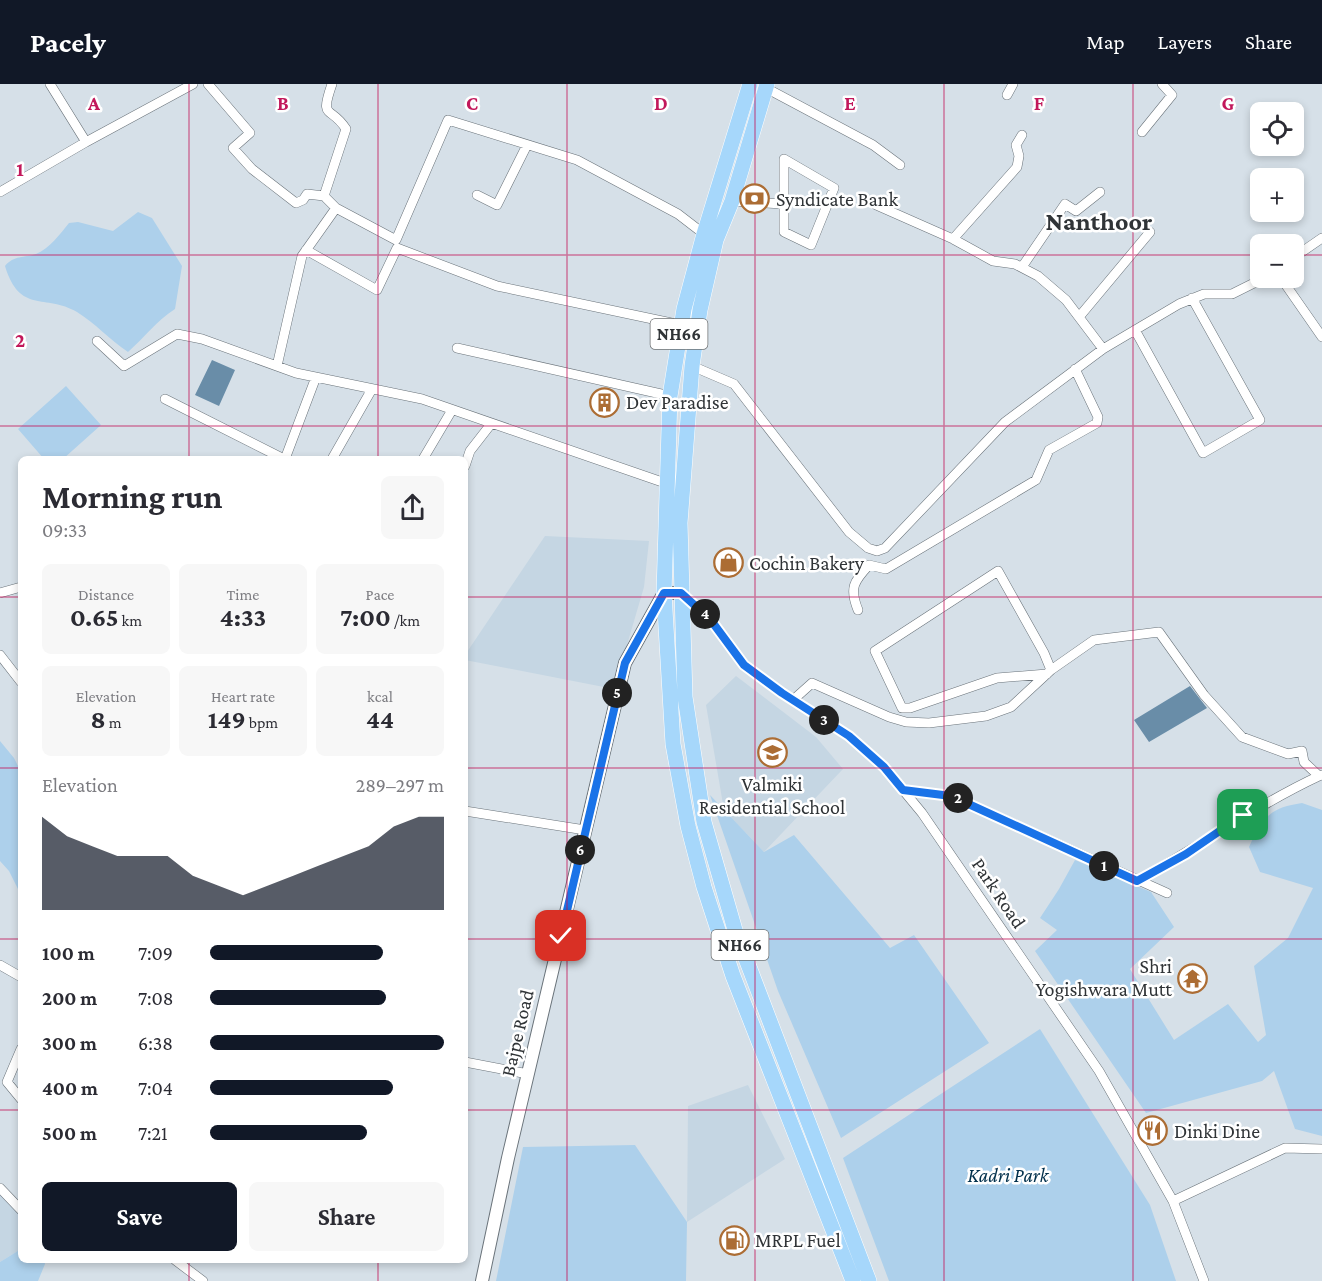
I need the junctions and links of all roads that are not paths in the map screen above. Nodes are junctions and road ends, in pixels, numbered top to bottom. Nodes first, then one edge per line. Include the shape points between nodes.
1 (50, 84) edge
2 (193, 84) edge
3 (208, 84) edge
4 (332, 84) edge
5 (750, 84) edge
6 (1013, 84) edge
7 (1162, 84) edge
8 (766, 86) edge
9 (1007, 95) dead end
10 (1142, 132) dead end
11 (1022, 135) dead end
12 (86, 142) junction
13 (527, 145) junction
14 (900, 165) dead end
15 (0, 192) edge
16 (1100, 192) dead end
17 (477, 195) dead end
18 (324, 196) junction
19 (732, 201) junction
20 (782, 204) junction
21 (876, 205) dead end
22 (336, 208) junction
23 (1150, 232) dead end
24 (704, 234) junction
25 (1322, 238) edge
26 (953, 239) junction
27 (306, 250) junction
28 (1304, 250) edge
29 (1022, 267) junction
30 (1250, 285) edge
31 (1288, 288) edge
32 (1192, 298) junction
33 (1079, 317) junction
34 (681, 325) junction
35 (1135, 330) junction
36 (1322, 337) edge
37 (97, 340) dead end
38 (457, 348) dead end
39 (1103, 349) junction
40 (277, 366) junction
41 (692, 366) junction
42 (1075, 369) junction
43 (316, 377) junction
44 (372, 388) junction
45 (670, 396) junction
46 (165, 399) dead end
47 (452, 410) junction
48 (491, 424) junction
49 (279, 456) edge
50 (286, 456) edge
51 (334, 456) edge
52 (425, 456) edge
53 (468, 458) edge
54 (668, 484) junction
55 (18, 588) edge
56 (0, 593) edge
57 (664, 593) junction
58 (681, 593) junction
59 (858, 610) dead end
60 (0, 655) edge
61 (1049, 672) junction
62 (18, 678) edge
63 (793, 700) junction
64 (1321, 775) edge
65 (903, 790) junction
66 (468, 811) edge
67 (585, 830) junction
68 (1137, 881) junction
69 (1167, 893) dead end
70 (0, 965) edge
71 (18, 975) edge
72 (18, 1055) edge
73 (468, 1063) edge
74 (528, 1074) junction
75 (4, 1084) edge
76 (18, 1096) edge
77 (1322, 1149) edge
78 (0, 1188) edge
79 (1173, 1202) junction
80 (18, 1207) edge
81 (179, 1263) edge
82 (203, 1281) edge
83 (482, 1281) edge
84 (853, 1281) edge
85 (868, 1281) edge
86 (1204, 1281) edge

1 - 12 street
2 - 12 street
3 - 18 street via 250,133 233,148 252,169 296,203 307,194
4 - 18 street via 326,110 346,129
5 - 24 highway, NH66
6 - 9 street
7 - 10 street via 1172,95
8 - 14 street via 873,145
8 - 19 highway, NH66
11 - 26 street via 1016,145 1017,167
12 - 15 street
13 - 17 street via 496,206
13 - 22 street via 448,120 396,240
13 - 24 street via 577,160 678,214
16 - 29 street via 1076,211 1065,204
18 - 22 street
19 - 20 street
19 - 41 highway, NH66 via 716,240
20 - 20 street via 783,159 834,188 811,245 783,231
21 - 26 street
22 - 27 street
23 - 33 street
24 - 34 highway, NH66
25 - 28 street
26 - 29 street via 993,261
27 - 34 street via 376,290 397,248 497,286
27 - 40 street
29 - 33 street via 1052,288
30 - 32 street via 1232,294
31 - 36 street
32 - 35 street
32 - 35 street via 1260,420 1203,453
33 - 39 street
34 - 45 highway, NH66
35 - 39 street
37 - 40 street via 124,366 177,334
38 - 45 street
39 - 42 street
40 - 43 street
41 - 42 street via 734,384 849,532 868,549 877,551 885,548 1005,422
41 - 58 highway, NH66 via 680,523
42 - 59 street via 1098,417 1097,423 1050,450 1036,480 886,570 869,565 855,580 853,597
43 - 44 street
43 - 50 street
44 - 47 street
44 - 51 street
45 - 54 highway, NH66
46 - 49 street
47 - 48 street
47 - 52 street
48 - 53 street
48 - 54 street
54 - 57 highway, NH66
55 - 56 street
57 - 58 street
57 - 67 street, Bajpe Road via 625,663
57 - 84 highway, NH66 via 673,744 704,887 733,976
58 - 63 street, Park Road via 710,619 744,665
58 - 85 highway, NH66 via 685,697 712,852 747,966
60 - 62 street
61 - 61 street via 1044,653 998,571 875,651 902,708 997,678
61 - 63 street via 1011,707 986,716 929,723 889,717 812,683
61 - 64 street via 1094,640 1159,632 1204,695 1242,737 1288,754 1302,751 1304,762
63 - 65 street, Park Road via 849,736
64 - 68 street via 1243,815
65 - 68 street via 951,796
65 - 79 street, Park Road via 1099,1071
66 - 67 street
67 - 74 street, Bajpe Road
68 - 69 street
70 - 71 street
72 - 75 street
73 - 74 street
74 - 83 street, Bajpe Road
75 - 76 street
77 - 79 street via 1285,1148
78 - 80 street
79 - 86 street, Park Road
81 - 82 street

